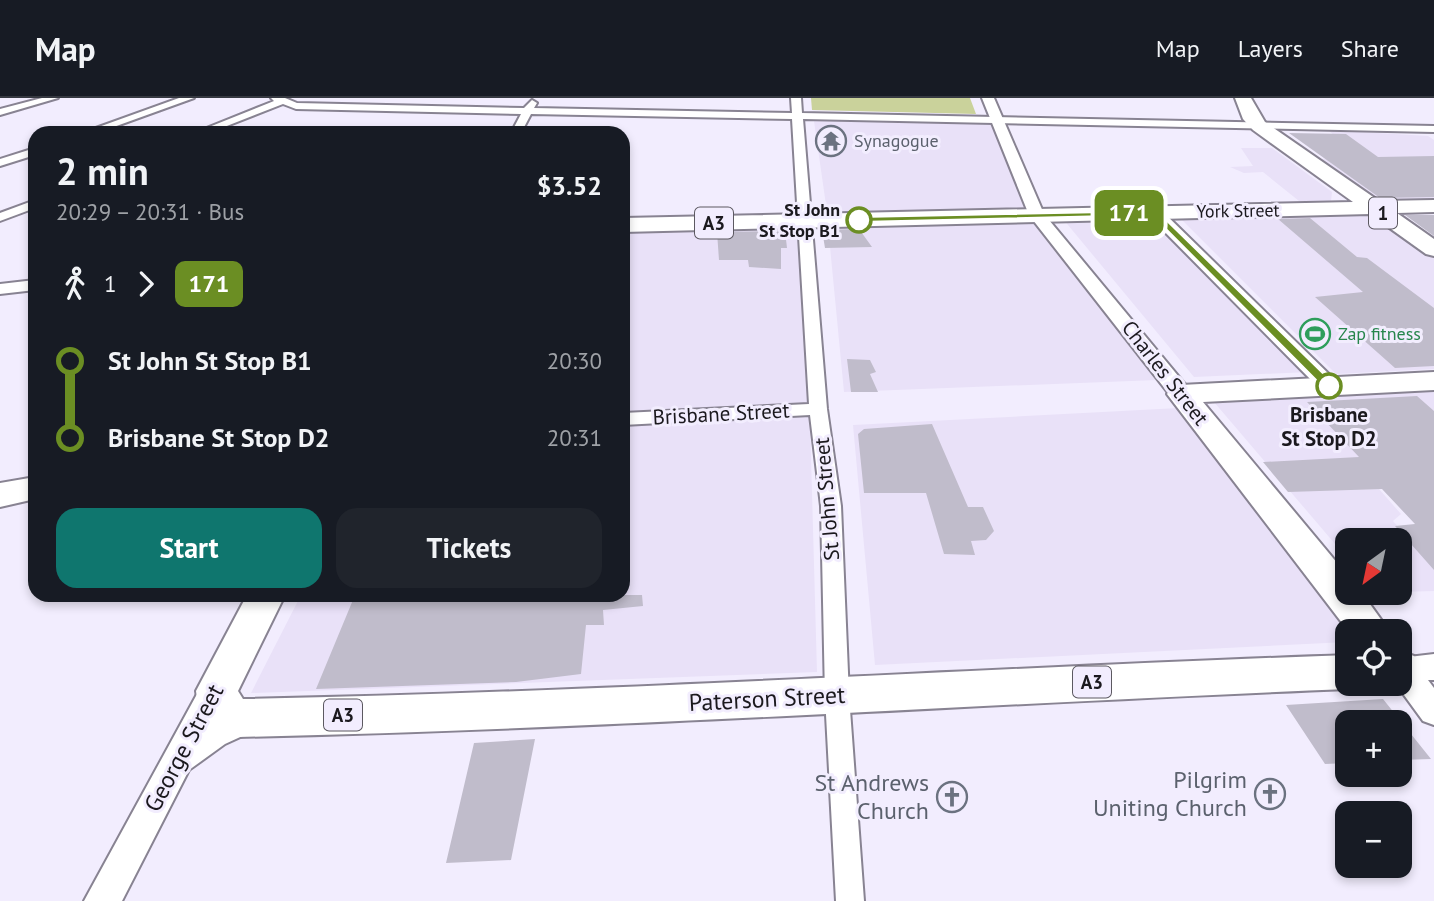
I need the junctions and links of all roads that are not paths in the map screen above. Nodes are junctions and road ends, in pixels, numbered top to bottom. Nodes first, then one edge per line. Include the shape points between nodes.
1 (53, 98) edge
2 (189, 98) edge
3 (534, 98) edge
4 (796, 98) edge
5 (988, 98) edge
6 (1243, 98) edge
7 (285, 101) edge
8 (528, 111) junction
9 (0, 112) edge
10 (798, 116) junction
11 (998, 120) junction
12 (1259, 125) junction
13 (107, 126) edge
14 (218, 126) edge
15 (232, 126) edge
16 (520, 126) edge
17 (1434, 129) edge
18 (28, 153) edge
19 (0, 163) edge
20 (28, 198) edge
21 (1434, 206) edge
22 (28, 207) edge
23 (1375, 207) junction
24 (0, 208) edge
25 (1154, 212) junction
26 (1037, 215) junction
27 (0, 218) edge
28 (805, 221) junction
29 (630, 225) edge
30 (1434, 249) edge
31 (28, 286) edge
32 (0, 289) edge
33 (1434, 381) edge
34 (1329, 386) junction
35 (1181, 394) junction
36 (818, 409) junction
37 (630, 419) edge
38 (28, 489) edge
39 (0, 495) edge
40 (262, 602) edge
41 (1361, 619) edge
42 (1335, 672) edge
43 (1412, 673) edge
44 (221, 678) junction
45 (837, 696) junction
46 (1434, 711) edge
47 (249, 718) junction
48 (170, 774) junction
49 (102, 901) edge
50 (850, 901) edge

1 - 9 street
2 - 13 street
3 - 8 street
4 - 10 street, St John Street
5 - 11 street, Charles Street
6 - 12 highway, 1
7 - 8 street
7 - 14 street
7 - 15 street
8 - 10 street
8 - 16 street
10 - 11 street
10 - 28 street, St John Street
11 - 12 street
11 - 26 street, Charles Street
12 - 17 street
12 - 23 highway, 1
18 - 19 street
20 - 24 street
21 - 23 highway, York Street
22 - 27 street
23 - 25 highway, York Street / A3
23 - 30 highway, 1
25 - 26 highway, York Street / A3
25 - 34 street
26 - 28 highway, York Street / A3
26 - 35 street, Charles Street
28 - 29 highway, York Street / A3
28 - 36 street, St John Street
31 - 32 street
33 - 34 highway
34 - 35 highway
35 - 41 highway, Charles Street
36 - 37 street, Brisbane Street
36 - 45 street, St John Street via 831,506
38 - 39 highway
40 - 44 highway, George Street
42 - 45 highway, Paterson Street / A3
43 - 46 street
44 - 47 highway, Paterson Street / A3 via 219,707 230,716
44 - 48 street, George Street
45 - 47 highway, Paterson Street / A3 via 479,713
45 - 50 street, St John Street
47 - 48 street via 204,740
48 - 49 street, George Street

